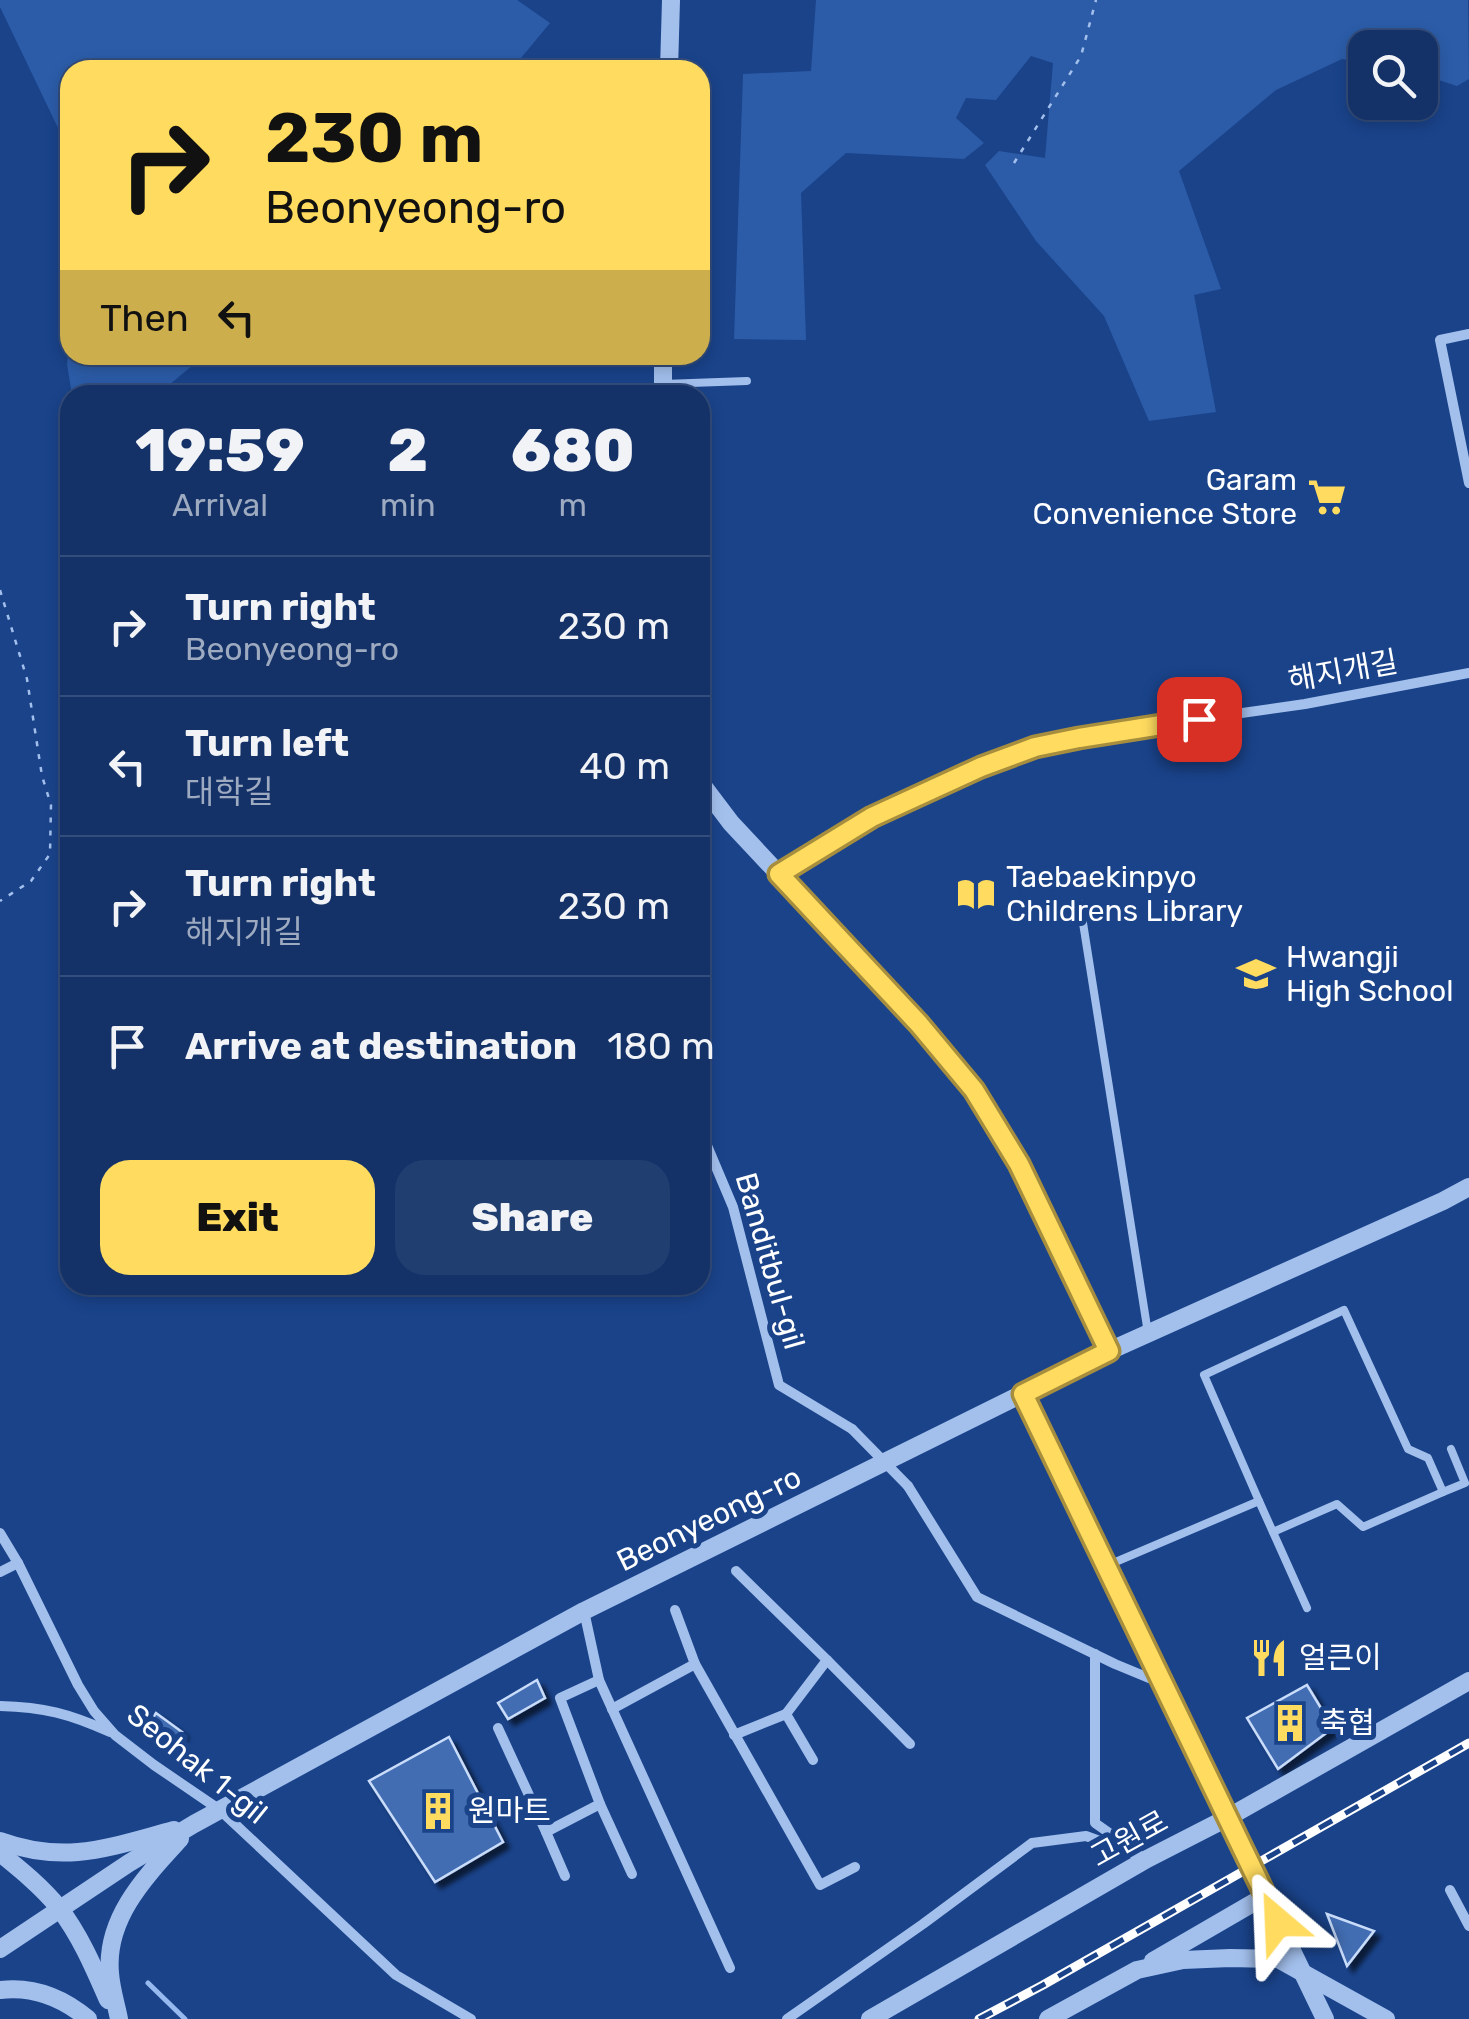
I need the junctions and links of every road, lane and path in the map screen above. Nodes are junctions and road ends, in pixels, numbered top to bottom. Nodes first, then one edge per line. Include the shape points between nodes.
1 (670, 0) edge
2 (1096, 0) edge
3 (668, 60) edge
4 (1014, 163) dead end
5 (1469, 334) edge
6 (747, 381) dead end
7 (710, 385) edge
8 (1469, 482) edge
9 (0, 590) edge
10 (1469, 673) edge
11 (710, 796) edge
12 (779, 874) junction
13 (0, 901) edge
14 (1080, 904) dead end
15 (710, 1152) edge
16 (1469, 1187) edge
17 (1148, 1333) junction
18 (1109, 1351) junction
19 (1023, 1394) junction
20 (1451, 1450) dead end
21 (1442, 1492) junction
22 (1260, 1501) junction
23 (1273, 1532) junction
24 (0, 1533) edge
25 (18, 1563) junction
26 (1106, 1566) junction
27 (736, 1571) dead end
28 (0, 1572) edge
29 (1307, 1608) dead end
30 (675, 1610) dead end
31 (584, 1611) junction
32 (1096, 1654) junction
33 (827, 1660) junction
34 (695, 1664) junction
35 (598, 1680) junction
36 (1469, 1680) edge
37 (1163, 1684) junction
38 (0, 1706) edge
39 (612, 1709) junction
40 (786, 1714) junction
41 (498, 1728) dead end
42 (734, 1734) junction
43 (115, 1735) junction
44 (910, 1744) dead end
45 (813, 1760) dead end
46 (600, 1804) junction
47 (220, 1810) junction
48 (1228, 1818) junction
49 (194, 1824) junction
50 (546, 1832) junction
51 (0, 1841) edge
52 (0, 1853) edge
53 (1147, 1859) junction
54 (855, 1868) dead end
55 (632, 1874) dead end
56 (565, 1876) dead end
57 (1450, 1890) dead end
58 (1266, 1896) junction
59 (60, 1909) junction
60 (1469, 1926) edge
61 (0, 1949) edge
62 (730, 1968) dead end
63 (1137, 1970) junction
64 (1303, 1974) junction
65 (0, 1990) edge
66 (88, 2019) edge
67 (117, 2019) edge
68 (471, 2019) edge
69 (787, 2019) edge
70 (870, 2019) edge
71 (1048, 2019) edge
72 (1324, 2019) edge
73 (1386, 2019) edge

1 - 3 street
2 - 4 path via 1080,56
5 - 8 street via 1440,340
6 - 7 lane
9 - 13 path via 27,680 51,805 50,854 31,880
10 - 12 street, 해지개길 via 1035,747 872,817
11 - 12 street
12 - 18 street via 974,1090 1019,1164
14 - 17 lane
15 - 32 street, Banditbul-gil, bridge via 734,1207 779,1385 852,1429 908,1486 977,1598
16 - 17 street, Beonyeong-ro
17 - 18 street, Beonyeong-ro
18 - 19 street, Beonyeong-ro
19 - 26 street
19 - 31 street, Beonyeong-ro
20 - 21 lane via 1465,1483
21 - 22 lane via 1428,1458 1408,1449 1344,1310 1204,1375
21 - 23 lane via 1364,1527 1336,1504
22 - 23 lane
22 - 26 lane
23 - 29 lane
24 - 25 street, Seohak 1-gil
25 - 28 street
25 - 43 street, Seohak 1-gil via 78,1684
26 - 37 street
27 - 33 street
30 - 34 street
31 - 35 street
31 - 47 street, Beonyeong-ro
32 - 37 street
32 - 53 street via 1095,1823
33 - 40 street
33 - 44 street
34 - 39 street
34 - 42 street
35 - 39 street
35 - 46 street via 560,1698
36 - 48 street, 고원로
37 - 48 street
38 - 43 street via 37,1706
39 - 62 street
40 - 42 street
40 - 45 street
41 - 50 street
42 - 54 street via 820,1885
43 - 47 street, Seohak 1-gil
46 - 50 street
46 - 55 street
47 - 49 street, Beonyeong-ro
47 - 68 street, Seohak 1-gil via 396,1975
48 - 53 street, 고원로
48 - 58 street
49 - 51 street via 75,1853 48,1854
49 - 59 street, Beonyeong-ro
49 - 67 street via 135,1889 119,1922 110,1972
50 - 56 street
52 - 59 street
53 - 69 street via 1086,1836 1032,1843
53 - 70 street, 고원로
57 - 60 street
58 - 63 street
58 - 64 street
59 - 61 street, Beonyeong-ro
59 - 67 street
63 - 64 street via 1183,1960 1278,1958
63 - 71 street
64 - 72 street
64 - 73 street
65 - 66 street via 44,1994

